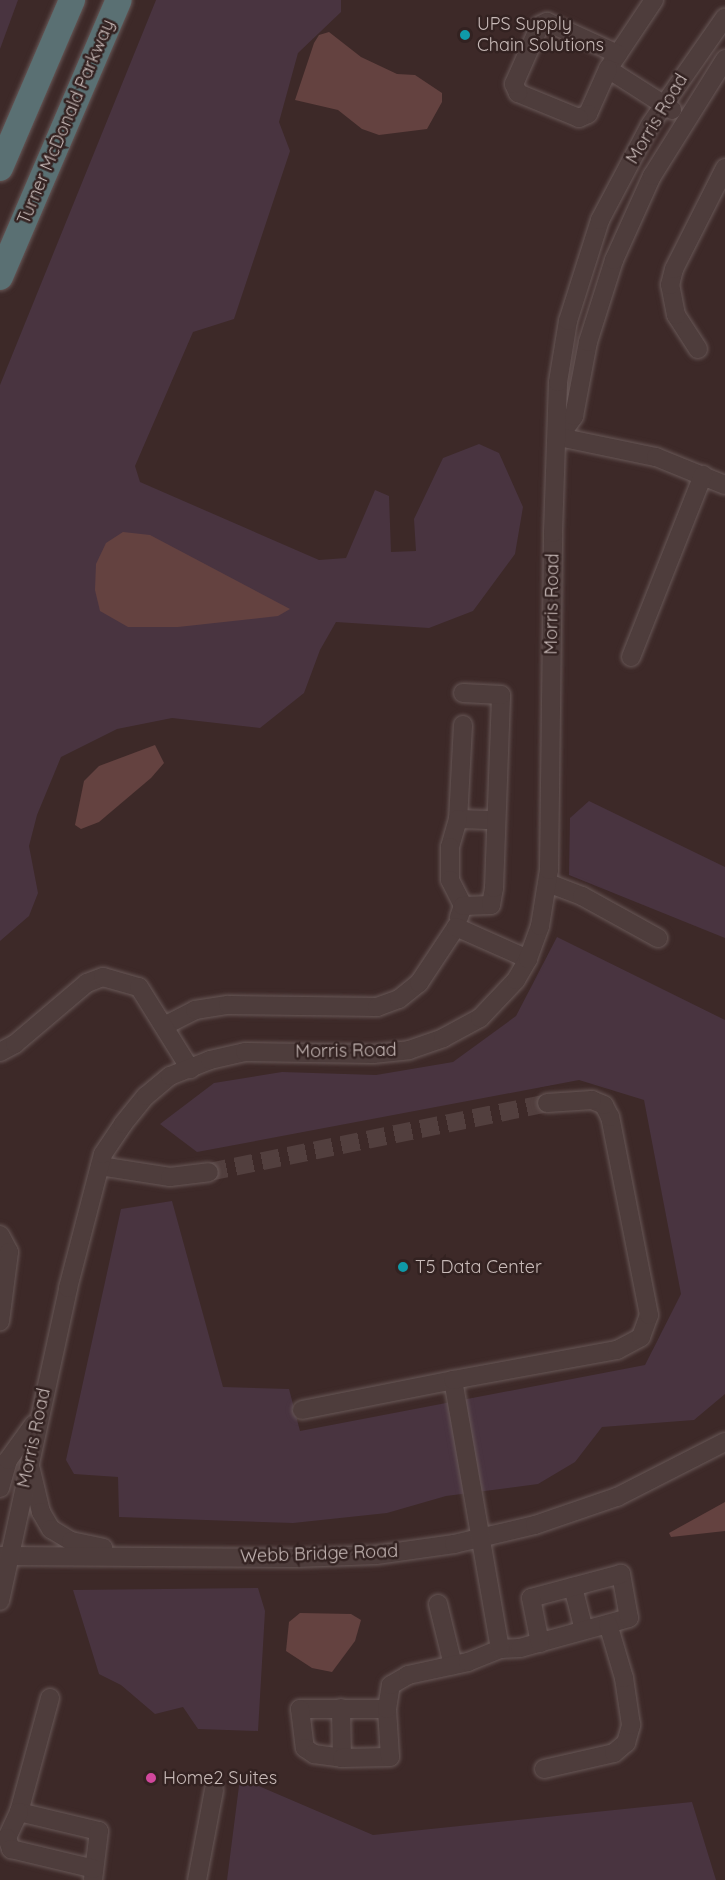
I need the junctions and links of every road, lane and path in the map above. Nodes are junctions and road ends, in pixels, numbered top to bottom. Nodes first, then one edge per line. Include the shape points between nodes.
1 (72, 0) edge
2 (119, 0) edge
3 (654, 0) edge
4 (725, 17) edge
5 (725, 59) edge
6 (613, 61) junction
7 (663, 105) junction
8 (687, 119) junction
9 (0, 168) edge
10 (725, 168) edge
11 (0, 277) edge
12 (698, 349) dead end
13 (559, 437) junction
14 (703, 475) junction
15 (725, 485) edge
16 (631, 657) dead end
17 (463, 693) dead end
18 (463, 725) dead end
19 (458, 819) junction
20 (496, 820) junction
21 (548, 883) junction
22 (463, 906) junction
23 (456, 927) junction
24 (658, 938) dead end
25 (528, 959) junction
26 (164, 1026) junction
27 (0, 1052) edge
28 (190, 1069) junction
29 (547, 1103) tunnel mouth
30 (100, 1166) junction
31 (209, 1172) tunnel mouth
32 (0, 1236) edge
33 (0, 1321) edge
34 (453, 1380) junction
35 (302, 1410) dead end
36 (37, 1420) junction
37 (725, 1442) edge
38 (30, 1462) junction
39 (0, 1488) edge
40 (478, 1539) junction
41 (4, 1556) edge
42 (152, 1557) junction
43 (573, 1587) junction
44 (0, 1601) edge
45 (438, 1604) dead end
46 (608, 1624) junction
47 (584, 1630) junction
48 (540, 1642) junction
49 (500, 1649) junction
50 (453, 1665) junction
51 (50, 1698) dead end
52 (341, 1708) junction
53 (387, 1709) junction
54 (342, 1758) junction
55 (544, 1769) dead end
56 (214, 1790) dead end
57 (19, 1812) junction
58 (98, 1876) edge
59 (197, 1880) edge

1 - 9 highway
2 - 11 highway, Turner McDonald Parkway
3 - 6 street
4 - 7 street, Morris Road
5 - 8 street, Morris Road
6 - 6 street via 588,114 579,118 518,93 514,84 540,25 547,22
6 - 7 street
7 - 8 street
7 - 13 street, Morris Road via 600,220 580,274 568,321 558,403
8 - 13 street, Morris Road via 652,176 603,285 574,416
10 - 12 street via 674,269 670,285 676,315
13 - 14 street via 656,458
13 - 21 street, Morris Road via 553,533
14 - 15 street
14 - 16 street
17 - 20 street via 501,695
18 - 19 street
19 - 20 street
19 - 22 street via 450,847 450,880
20 - 22 street via 491,905
21 - 24 street via 582,896
21 - 25 street, Morris Road via 540,926
22 - 23 street
23 - 25 street
23 - 26 street via 419,983 399,999 377,1007 228,1005 195,1010
25 - 28 street, Morris Road via 516,980 480,1018 417,1047 373,1054 245,1052
26 - 27 street via 139,987 103,977 87,983 15,1044
26 - 28 street
28 - 30 street, Morris Road via 170,1076 146,1096 123,1124
29 - 34 street via 592,1101 604,1105 610,1117 647,1294 649,1315 642,1337 617,1350
30 - 31 street via 170,1177
30 - 36 street, Morris Road
32 - 33 street via 9,1252
34 - 35 street
34 - 40 street
36 - 38 street, Morris Road
36 - 39 street via 8,1460
37 - 40 street, Webb Bridge Road via 617,1497 535,1525
38 - 41 street, Morris Road
38 - 42 street via 41,1512 60,1536 84,1545
40 - 42 street, Webb Bridge Road via 376,1555
40 - 49 street
41 - 42 street, Webb Bridge Road
41 - 44 street, Morris Road
43 - 46 street via 621,1574 629,1618
43 - 47 street
43 - 48 street via 531,1598
45 - 50 street
46 - 47 street
46 - 55 street via 624,1678 631,1725 626,1743 614,1753
47 - 48 street
48 - 49 street
49 - 50 street
50 - 53 street via 408,1675 391,1685
51 - 57 street
52 - 53 street
52 - 54 street
52 - 54 street via 300,1709 305,1748 314,1754
53 - 54 street via 390,1757
56 - 59 street
57 - 58 street via 99,1831
57 - 58 street via 7,1838 11,1849

